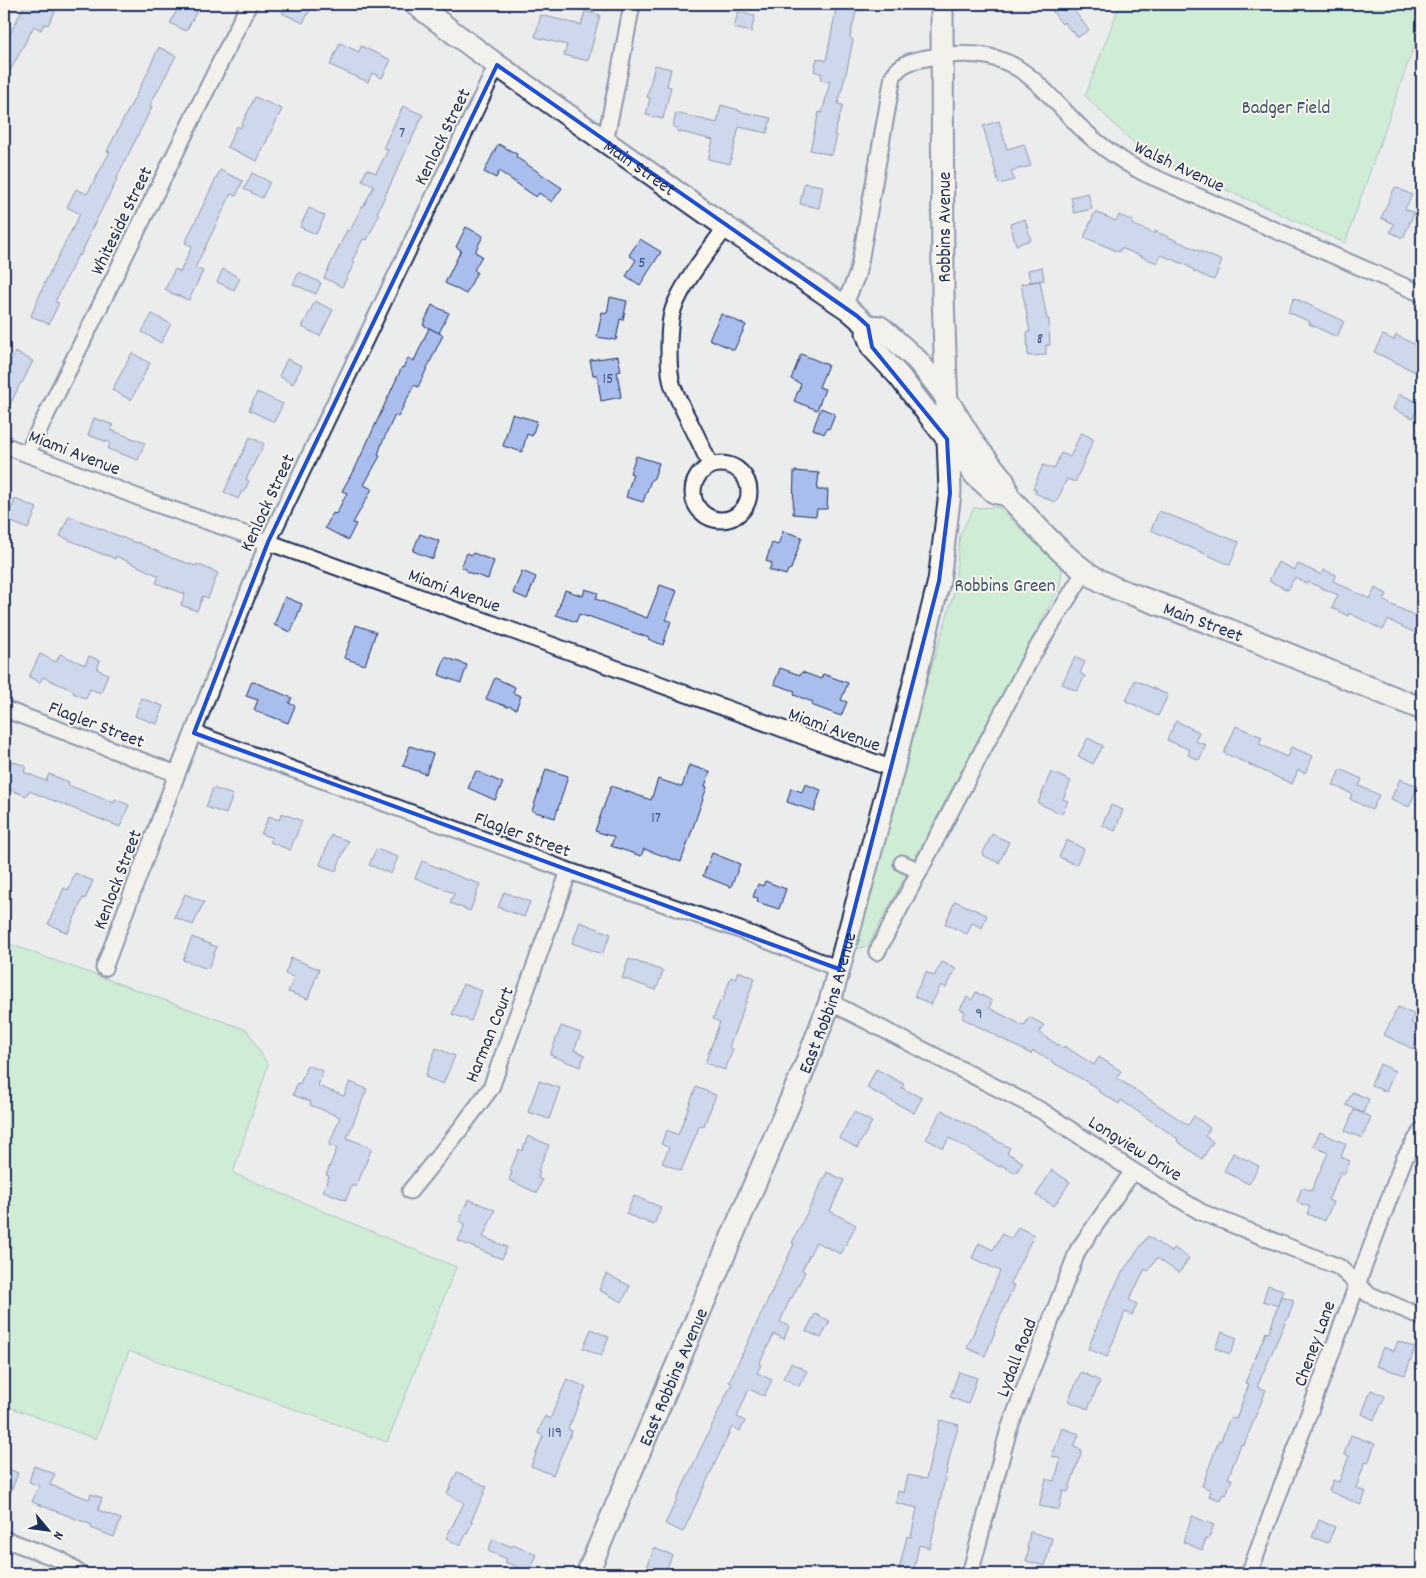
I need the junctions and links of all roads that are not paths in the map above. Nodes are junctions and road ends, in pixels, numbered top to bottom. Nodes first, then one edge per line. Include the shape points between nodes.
1 (249, 4) edge
2 (415, 4) edge
3 (632, 4) edge
4 (942, 4) edge
5 (942, 55) junction
6 (497, 65) junction
7 (604, 142) junction
8 (726, 227) junction
9 (1422, 294) edge
10 (844, 306) junction
11 (868, 326) junction
12 (946, 398) junction
13 (947, 439) junction
14 (4, 445) edge
15 (28, 454) junction
16 (710, 466) dead end
17 (1007, 495) junction
18 (268, 542) junction
19 (1085, 571) junction
20 (1422, 708) edge
21 (4, 709) edge
22 (194, 733) junction
23 (893, 769) junction
24 (177, 774) junction
25 (902, 862) dead end
26 (920, 871) junction
27 (569, 872) junction
28 (877, 952) dead end
29 (104, 968) dead end
30 (839, 969) junction
31 (830, 1002) junction
32 (1422, 1130) edge
33 (1134, 1171) junction
34 (410, 1191) dead end
35 (1357, 1283) junction
36 (1422, 1317) edge
37 (4, 1539) edge
38 (80, 1574) edge
39 (587, 1574) edge
40 (970, 1574) edge
41 (1249, 1574) edge

1 - 15 street, Whiteside Street
2 - 6 main road, Main Street
3 - 7 street
4 - 5 main road, Robbins Avenue
5 - 9 street, Walsh Avenue via 979,55 1003,60 1028,74 1087,133 1127,164
5 - 10 street via 904,64 893,76 860,262
5 - 12 main road, Robbins Avenue
6 - 7 main road, Main Street
6 - 18 street, Kenlock Street
7 - 8 main road, Main Street
8 - 10 main road, Main Street
8 - 16 street via 674,308 669,337 672,385
10 - 11 main road, Main Street
11 - 12 main road, Main Street via 880,327 896,340 931,376
11 - 13 main road via 872,346
12 - 13 main road, East Robbins Avenue
12 - 17 main road, Main Street via 970,439 1003,480
13 - 17 main road via 986,486
13 - 23 main road, East Robbins Avenue via 950,493 939,581
14 - 15 street, Miami Avenue
15 - 18 street, Miami Avenue via 153,503
17 - 19 main road, Main Street
18 - 22 street, Kenlock Street
18 - 23 street, Miami Avenue
19 - 20 main road, Main Street via 1115,588
19 - 26 street, East Robbins Avenue via 1032,656
21 - 24 street, Flagler Street
22 - 24 street, Kenlock Street
22 - 27 street, Flagler Street
23 - 30 main road, East Robbins Avenue
24 - 29 street, Kenlock Street
25 - 26 street
26 - 28 street, East Robbins Avenue
27 - 30 street, Flagler Street via 740,930
27 - 34 street, Harman Court via 491,1088
30 - 31 main road, East Robbins Avenue
31 - 33 street, Longview Drive via 1042,1111
31 - 39 main road, East Robbins Avenue
32 - 35 street, Cheney Lane via 1404,1159
33 - 35 street, Longview Drive via 1201,1212 1339,1267
33 - 40 street, Lydall Road via 1078,1250 1010,1428
35 - 36 street, Longview Drive via 1368,1294
35 - 41 street, Cheney Lane
37 - 38 street via 61,1560

